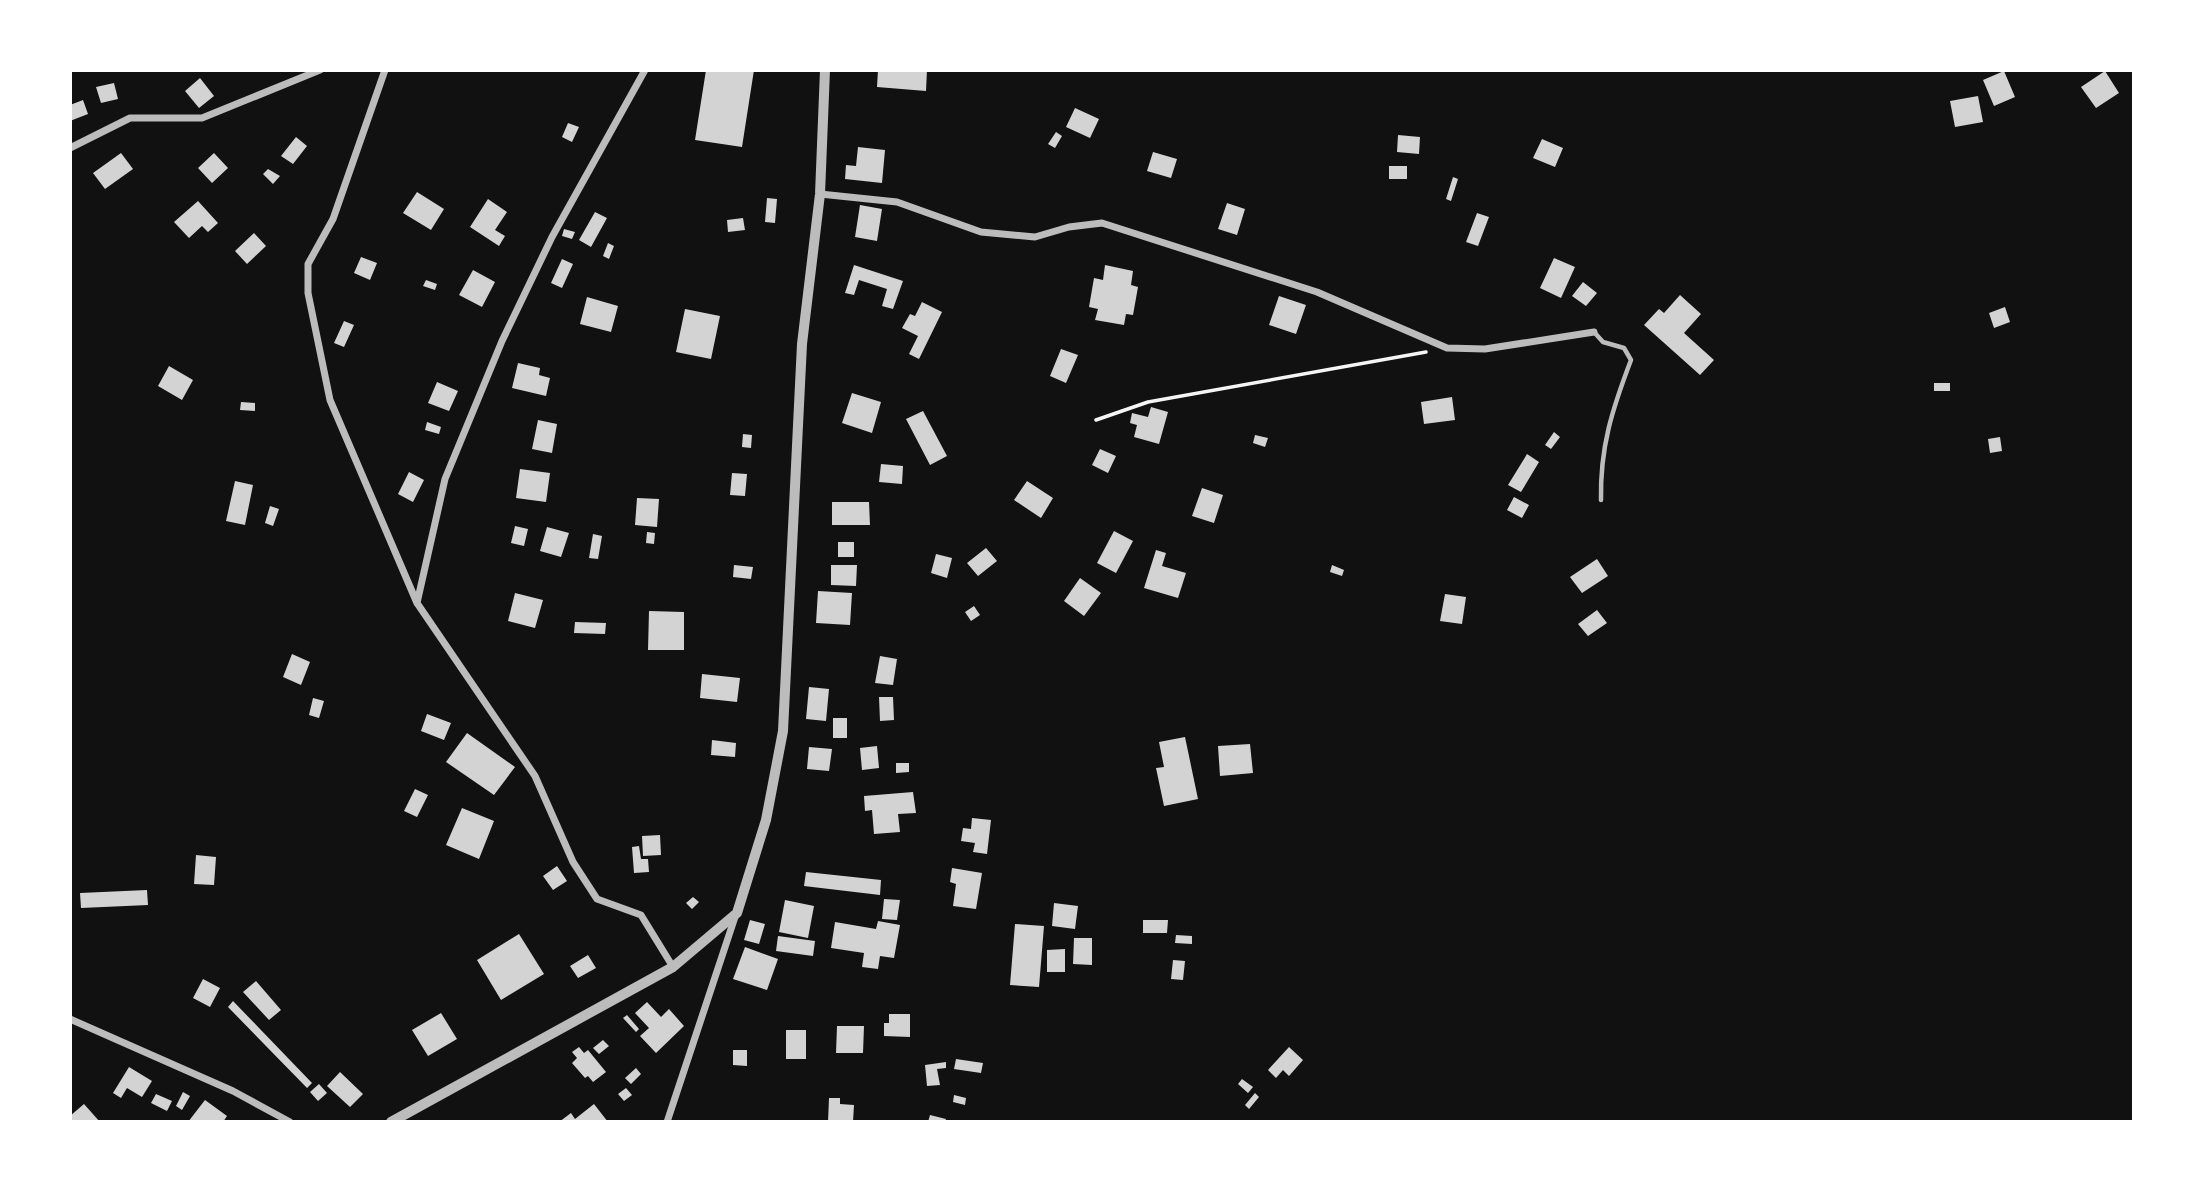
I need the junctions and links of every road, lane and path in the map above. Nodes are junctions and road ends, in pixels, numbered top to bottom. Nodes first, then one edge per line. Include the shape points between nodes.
1 (320, 70) edge
2 (385, 70) edge
3 (645, 70) edge
4 (825, 70) edge
5 (70, 148) edge
6 (820, 194) junction
7 (1594, 332) joint
8 (1447, 348) junction
9 (1096, 420) dead end
10 (1601, 500) dead end
11 (417, 603) junction
12 (737, 913) junction
13 (673, 967) junction
14 (70, 1019) edge
15 (290, 1122) edge
16 (391, 1122) edge
17 (667, 1122) edge

1 - 5 street via 202,118 130,118
2 - 11 street via 332,219 308,264 308,293 330,400
3 - 11 street via 552,237 502,341 446,479
4 - 6 street
6 - 8 street via 897,202 981,232 1035,237 1102,223 1317,292
6 - 12 street via 802,344 783,732 766,820
7 - 8 street via 1485,349
7 - 10 lane via 1603,342 1624,348 1631,360 1605,436
8 - 9 path via 1148,402
11 - 13 street via 535,776 573,862 597,899 641,915
12 - 13 street
12 - 17 street
13 - 16 street
14 - 15 street via 233,1091

